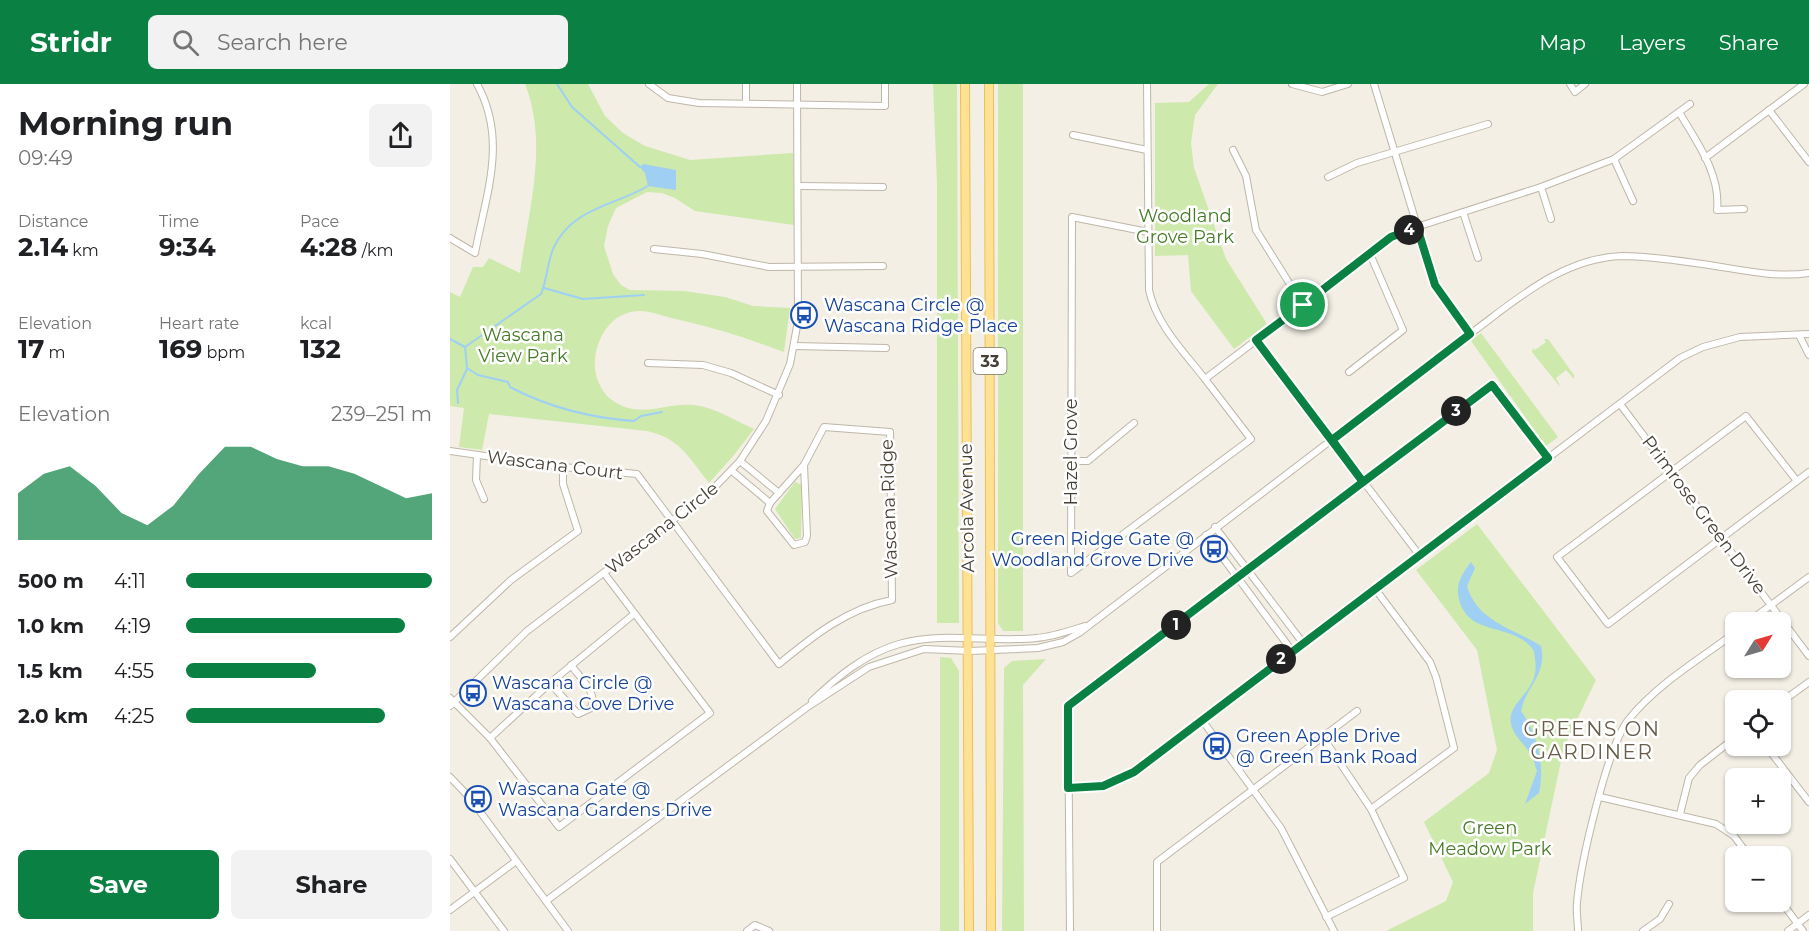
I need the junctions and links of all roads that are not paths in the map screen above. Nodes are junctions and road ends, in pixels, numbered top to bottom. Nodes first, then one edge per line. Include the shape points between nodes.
1 (477, 84) edge
2 (649, 84) edge
3 (746, 84) edge
4 (797, 84) edge
5 (885, 84) edge
6 (965, 84) edge
7 (990, 84) edge
8 (1147, 84) edge
9 (1292, 84) edge
10 (1348, 84) edge
11 (1374, 84) edge
12 (1570, 84) edge
13 (1585, 84) edge
14 (1804, 84) edge
15 (746, 102) junction
16 (798, 104) junction
17 (1690, 104) dead end
18 (1769, 110) junction
19 (1679, 112) junction
20 (1488, 124) dead end
21 (1073, 135) dead end
22 (1147, 150) junction
23 (1233, 150) dead end
24 (1395, 151) junction
25 (1705, 158) junction
26 (1614, 159) junction
27 (1809, 162) edge
28 (1328, 177) dead end
29 (799, 186) junction
30 (883, 187) dead end
31 (1541, 187) junction
32 (1633, 201) dead end
33 (1744, 209) dead end
34 (1462, 212) junction
35 (1551, 219) dead end
36 (1417, 227) junction
37 (1148, 232) junction
38 (450, 238) edge
39 (654, 249) dead end
40 (1370, 254) junction
41 (1478, 258) dead end
42 (799, 266) junction
43 (883, 266) dead end
44 (1809, 273) edge
45 (1303, 305) junction
46 (1470, 334) junction
47 (1809, 334) edge
48 (1799, 335) junction
49 (1256, 340) junction
50 (794, 346) junction
51 (886, 348) dead end
52 (1809, 355) edge
53 (648, 363) dead end
54 (1349, 372) dead end
55 (1205, 379) junction
56 (779, 395) junction
57 (1620, 404) junction
58 (1134, 423) dead end
59 (1332, 440) junction
60 (450, 451) edge
61 (477, 455) junction
62 (1548, 458) junction
63 (740, 461) junction
64 (1071, 461) junction
65 (804, 465) junction
66 (563, 467) junction
67 (732, 471) junction
68 (1671, 472) junction
69 (1809, 472) edge
70 (1363, 482) junction
71 (1797, 482) junction
72 (779, 493) junction
73 (484, 499) dead end
74 (770, 504) junction
75 (673, 522) junction
76 (1215, 527) junction
77 (1206, 535) junction
78 (1721, 538) junction
79 (1420, 556) junction
80 (1247, 570) junction
81 (604, 573) junction
82 (1809, 577) edge
83 (1237, 578) junction
84 (1376, 590) junction
85 (1771, 605) junction
86 (1762, 612) edge
87 (634, 614) junction
88 (1090, 625) junction
89 (450, 637) edge
90 (991, 639) junction
91 (969, 640) junction
92 (1725, 640) edge
93 (1303, 643) junction
94 (991, 650) junction
95 (970, 651) junction
96 (1292, 651) junction
97 (1809, 656) edge
98 (571, 665) junction
99 (1809, 682) edge
100 (550, 683) junction
101 (1791, 695) edge
102 (451, 702) edge
103 (806, 708) junction
104 (1357, 711) dead end
105 (1202, 720) junction
106 (490, 738) junction
107 (1324, 739) junction
108 (1725, 746) edge
109 (1774, 756) edge
110 (450, 777) edge
111 (1068, 788) junction
112 (1254, 790) junction
113 (1600, 797) junction
114 (1809, 802) edge
115 (1371, 809) junction
116 (1680, 814) junction
117 (1742, 846) edge
118 (450, 859) edge
119 (516, 861) junction
120 (475, 892) junction
121 (546, 901) junction
122 (1669, 904) dead end
123 (450, 910) edge
124 (1789, 912) edge
125 (1809, 915) edge
126 (1326, 917) junction
127 (1798, 924) junction
128 (504, 931) edge
129 (568, 931) edge
130 (747, 931) edge
131 (770, 931) edge
132 (969, 931) edge
133 (991, 931) edge
134 (1070, 931) edge
135 (1157, 931) edge
136 (1334, 931) edge
137 (1578, 931) edge
138 (1643, 931) edge
139 (1788, 931) edge
140 (1803, 931) edge

1 - 38 street via 494,127 494,156 475,253
2 - 15 street via 668,98 699,103
3 - 15 street
4 - 16 street, Wascana Circle
5 - 16 street via 885,106
6 - 91 main road, Arcola Avenue / 33
7 - 90 main road, Arcola Avenue / 33
8 - 22 street
9 - 10 street via 1322,92
11 - 24 street
12 - 13 street via 1575,92
14 - 18 street
15 - 16 street
16 - 29 street, Wascana Circle
17 - 19 street
18 - 25 street
18 - 27 street
19 - 25 street
19 - 26 street
20 - 24 street
21 - 22 street
22 - 37 street
23 - 45 street via 1246,176 1256,230
24 - 28 street
24 - 36 street
25 - 33 street via 1716,186 1716,210
26 - 31 street
26 - 32 street
29 - 30 street
29 - 42 street, Wascana Circle
31 - 34 street
31 - 35 street
34 - 36 street
34 - 41 street
36 - 40 street via 1398,233
36 - 46 street via 1435,285
37 - 55 street via 1152,307
37 - 64 street, Hazel Grove via 1072,217
39 - 42 street via 769,267
40 - 45 street
40 - 54 street via 1403,330
42 - 43 street
42 - 50 street, Wascana Circle
44 - 46 street via 1785,276 1657,257 1593,260 1563,270 1534,287
45 - 49 street
46 - 59 street
47 - 48 street
48 - 52 street
48 - 57 street via 1754,335 1703,347 1680,358
49 - 55 street
49 - 59 street
50 - 51 street
50 - 56 street, Wascana Circle
53 - 56 street via 703,365
55 - 64 street, Hazel Grove via 1251,439 1071,573
56 - 63 street, Wascana Circle
57 - 62 street
57 - 68 street, Primrose Green Drive
58 - 64 street via 1088,461
59 - 70 street
59 - 76 street
60 - 61 street, Wascana Court
61 - 66 street, Wascana Court
61 - 73 street via 476,480
62 - 70 street via 1492,385
62 - 79 street
63 - 67 street, Wascana Circle
63 - 72 street
65 - 72 street, Wascana Ridge
65 - 74 street via 804,542 794,545 788,540 767,511
65 - 75 street, Wascana Ridge via 824,427 890,432 892,600 868,604 779,664
66 - 75 street, Wascana Court via 638,474
66 - 89 street via 563,484 578,531 511,580
67 - 74 street
67 - 75 street, Wascana Circle
68 - 71 street via 1746,416
68 - 78 street, Primrose Green Drive
68 - 78 street via 1557,557 1608,624
69 - 71 street
70 - 79 street
70 - 80 street
71 - 78 street
72 - 74 street, Wascana Ridge
75 - 81 street, Wascana Circle
76 - 77 street
76 - 80 street
77 - 83 street
77 - 88 street
78 - 85 street, Primrose Green Drive
79 - 84 street
80 - 83 street
80 - 93 street
81 - 87 street
81 - 102 street, Wascana Circle via 527,631
82 - 85 street
83 - 96 street
83 - 111 street via 1068,706
84 - 93 street
84 - 115 street via 1430,662 1454,748
85 - 86 street
85 - 97 street, Primrose Green Drive
87 - 98 street
87 - 106 street via 710,713 559,827
88 - 90 street via 1036,638
88 - 94 street via 1054,644
90 - 91 street
90 - 94 main road, Arcola Avenue / 33
91 - 95 main road, Arcola Avenue / 33
91 - 103 street via 924,638 898,644 863,659 835,679
92 - 113 street via 1658,690 1627,721 1610,755
93 - 96 street
94 - 95 street
94 - 133 main road, Arcola Avenue / 33
95 - 103 street via 924,649 894,657 869,667
95 - 132 main road, Arcola Avenue / 33
96 - 105 street
98 - 100 street
98 - 100 street via 592,693 591,708 578,714
99 - 101 street
100 - 106 street
102 - 106 street
103 - 121 street
104 - 107 street
105 - 111 street via 1124,779 1103,786
105 - 112 street
107 - 112 street
107 - 115 street
108 - 116 street via 1689,778
109 - 114 street
110 - 119 street
111 - 134 street
112 - 126 street via 1281,828
112 - 135 street via 1157,862
113 - 116 street
113 - 137 street via 1577,905
115 - 126 street via 1404,879
116 - 117 street via 1716,824
118 - 120 street
119 - 120 street
119 - 121 street
120 - 123 street
120 - 128 street
121 - 129 street
122 - 138 street via 1660,919
124 - 127 street
125 - 127 street
126 - 136 street
127 - 139 street
127 - 140 street
130 - 131 street via 755,925

